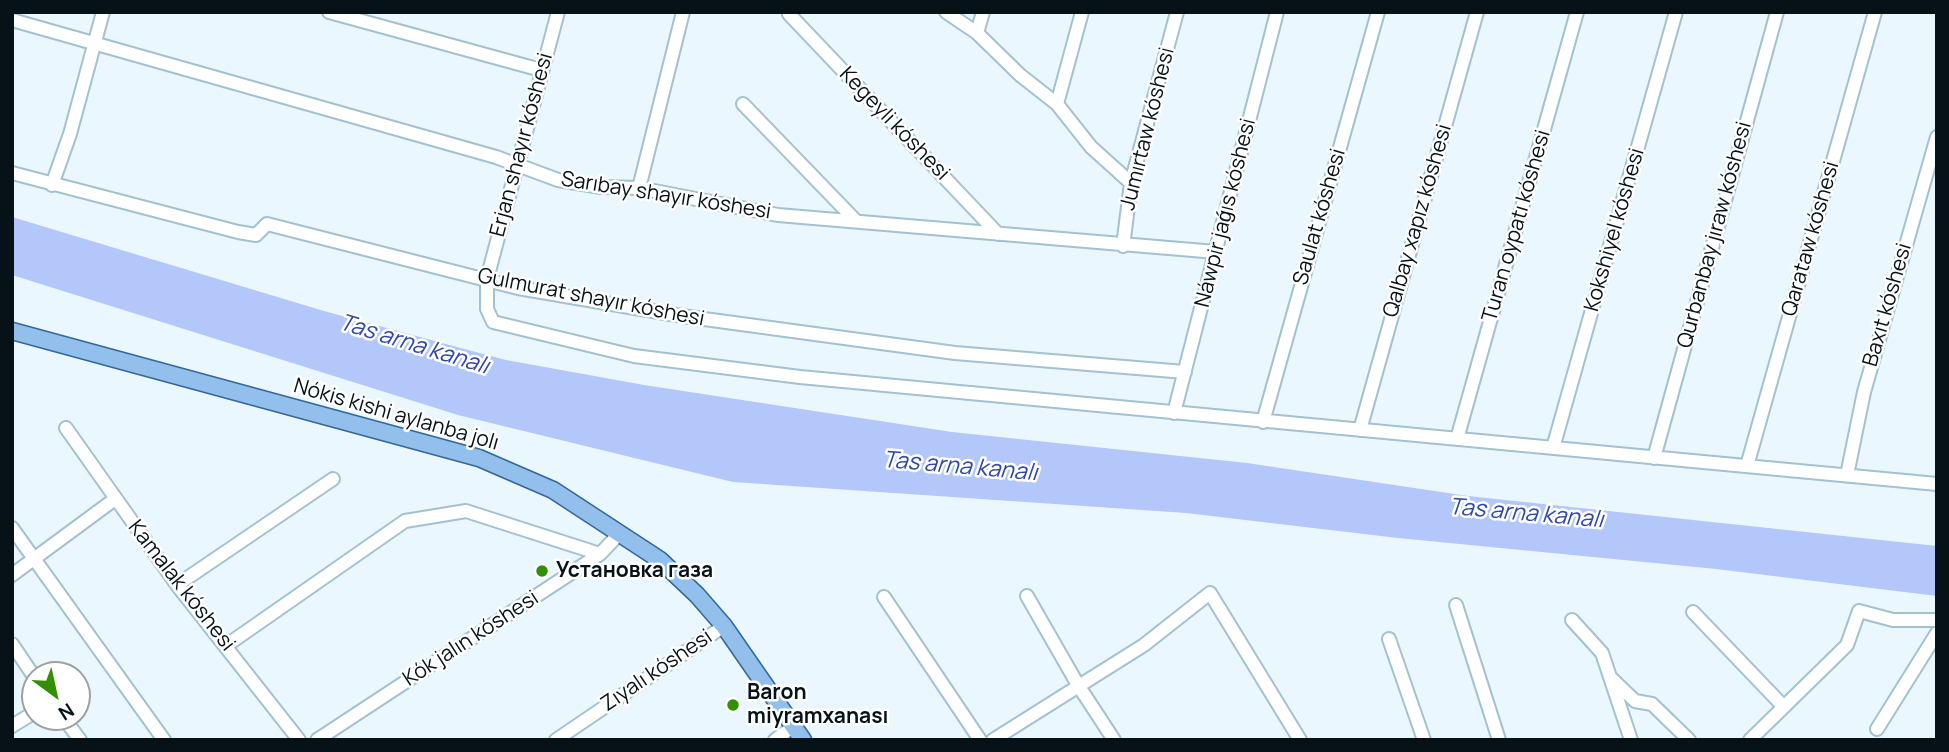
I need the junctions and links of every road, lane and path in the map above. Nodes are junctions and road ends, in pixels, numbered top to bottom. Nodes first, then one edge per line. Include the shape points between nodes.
1 (103, 12) edge
2 (329, 12) edge
3 (558, 12) edge
4 (683, 12) edge
5 (946, 12) edge
6 (983, 12) edge
7 (1082, 12) edge
8 (1177, 12) edge
9 (1278, 12) edge
10 (1378, 12) edge
11 (1477, 12) edge
12 (1577, 12) edge
13 (1676, 12) edge
14 (1777, 12) edge
15 (1875, 12) edge
16 (789, 13) edge
17 (12, 20) edge
18 (977, 33) junction
19 (94, 43) junction
20 (541, 70) junction
21 (743, 104) dead end
22 (1057, 104) junction
23 (1937, 137) edge
24 (516, 165) junction
25 (12, 173) edge
26 (1131, 183) junction
27 (52, 185) junction
28 (639, 188) junction
29 (856, 221) junction
30 (998, 234) junction
31 (1123, 246) junction
32 (1216, 252) junction
33 (487, 279) junction
34 (12, 331) edge
35 (1185, 372) junction
36 (1174, 413) junction
37 (1262, 422) junction
38 (66, 428) dead end
39 (1360, 430) junction
40 (1457, 439) junction
41 (1553, 448) junction
42 (1654, 458) junction
43 (1746, 466) junction
44 (1847, 475) junction
45 (333, 479) dead end
46 (1937, 484) edge
47 (115, 499) junction
48 (12, 528) edge
49 (620, 533) junction
50 (600, 554) junction
51 (34, 559) junction
52 (12, 576) edge
53 (177, 585) junction
54 (1027, 596) dead end
55 (884, 597) dead end
56 (1457, 605) dead end
57 (1693, 612) dead end
58 (1572, 620) dead end
59 (1937, 620) edge
60 (724, 626) junction
61 (1937, 633) edge
62 (1389, 639) dead end
63 (12, 644) edge
64 (226, 645) junction
65 (24, 661) edge
66 (1610, 677) junction
67 (1078, 685) junction
68 (1784, 707) junction
69 (1877, 729) dead end
70 (799, 733) edge
71 (164, 740) edge
72 (299, 740) edge
73 (317, 740) edge
74 (556, 740) edge
75 (775, 740) edge
76 (980, 740) edge
77 (993, 740) edge
78 (1114, 740) edge
79 (1300, 740) edge
80 (1424, 740) edge
81 (1499, 740) edge
82 (1630, 740) edge
83 (1689, 740) edge
84 (1750, 740) edge

1 - 19 street
2 - 20 street
3 - 20 street, Erjan shayır kóshesi
4 - 28 street
5 - 18 street
6 - 18 street
7 - 22 street
8 - 26 street, Jumırtaw kóshesi
9 - 32 street, Náwpir jaǵıs kóshesi
10 - 37 street, Saulat kóshesi
11 - 39 street, Qalbay xapız kóshesi
12 - 40 street, Turan oypatı kóshesi
13 - 41 street, Kokshiyel kóshesi
14 - 42 street, Qurbanbay jıraw kóshesi
15 - 43 street, Qarataw kóshesi
16 - 30 street, Kegeyli kóshesi
17 - 19 street, Sarıbay shayır kóshesi
18 - 22 street
19 - 24 street, Sarıbay shayır kóshesi
19 - 27 street
20 - 24 street, Erjan shayır kóshesi
21 - 29 street
22 - 26 street via 1091,147
23 - 44 street, Baxıt kóshesi via 1864,392
24 - 28 street, Sarıbay shayır kóshesi via 558,180
24 - 33 street, Erjan shayır kóshesi
25 - 27 street, Gulmurat shayır kóshesi
26 - 31 street, Jumırtaw kóshesi
27 - 33 street, Gulmurat shayır kóshesi via 238,232 256,235 267,224
28 - 29 street, Sarıbay shayır kóshesi via 778,215
29 - 30 street, Sarıbay shayır kóshesi
30 - 31 street, Sarıbay shayır kóshesi
31 - 32 street, Sarıbay shayır kóshesi
32 - 35 street, Náwpir jaǵıs kóshesi
33 - 35 street, Gulmurat shayır kóshesi via 761,329 955,353
33 - 36 street, Erjan shayır kóshesi via 487,309 494,322 634,356 839,382
34 - 49 main road, Nókis kishi aylanba jolı via 479,458 553,490
35 - 36 street, Náwpir jaǵıs kóshesi
36 - 37 street
37 - 39 street
38 - 47 street, Kamalak kóshesi
39 - 40 street
40 - 41 street
41 - 42 street
42 - 43 street
43 - 44 street
44 - 46 street
45 - 53 street
47 - 51 street
47 - 53 street, Kamalak kóshesi
48 - 51 street
49 - 50 street, Kók jalın kóshesi
49 - 60 main road, Nókis kishi aylanba jolı via 660,560
50 - 64 street via 466,510 405,521
50 - 73 street, Kók jalın kóshesi
51 - 52 street
51 - 71 street
53 - 64 street, Kamalak kóshesi
54 - 67 street
55 - 76 street
56 - 81 street
57 - 68 street
58 - 66 street via 1602,653
59 - 68 street via 1893,621 1859,611 1847,645
60 - 70 main road, Nókis kishi aylanba jolı
60 - 74 street, Zıyalı kóshesi
61 - 69 street
62 - 80 street
63 - 65 street
64 - 72 street, Kamalak kóshesi
66 - 82 street
66 - 83 street via 1636,701 1652,704
67 - 77 street
67 - 78 street
67 - 79 street via 1144,645 1210,593
68 - 84 street
70 - 75 street

